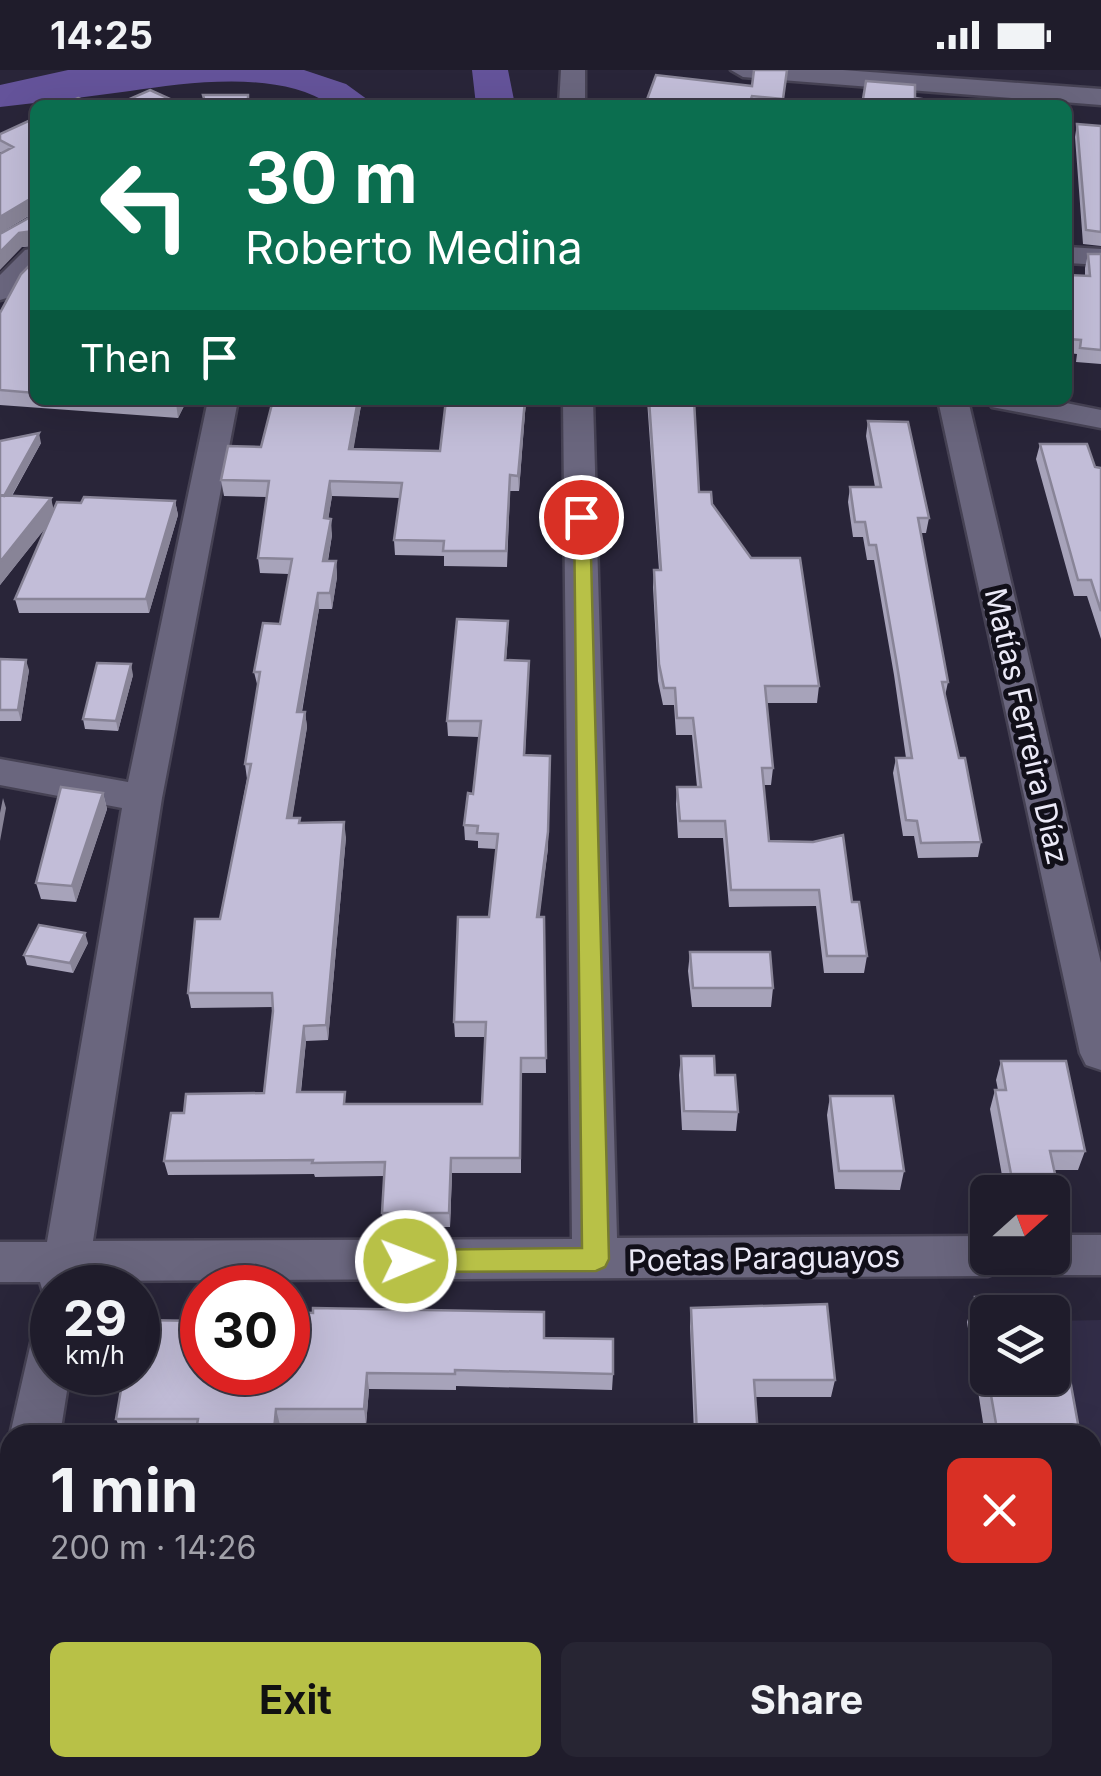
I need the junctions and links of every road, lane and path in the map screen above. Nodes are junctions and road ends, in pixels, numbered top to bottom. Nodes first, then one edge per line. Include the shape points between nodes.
1 (573, 70) edge
2 (743, 70) edge
3 (956, 87) edge
4 (1101, 97) edge
5 (572, 100) edge
6 (0, 245) edge
7 (30, 252) edge
8 (1072, 254) edge
9 (1101, 257) edge
10 (30, 258) edge
11 (0, 291) edge
12 (222, 405) edge
13 (578, 405) edge
14 (954, 405) edge
15 (1030, 405) edge
16 (1101, 419) edge
17 (0, 772) edge
18 (143, 798) junction
19 (1101, 1053) edge
20 (1070, 1255) edge
21 (1101, 1255) edge
22 (970, 1256) edge
23 (596, 1259) junction
24 (0, 1262) edge
25 (66, 1265) edge
26 (30, 1269) edge
27 (160, 1273) edge
28 (42, 1395) edge
29 (37, 1425) edge

1 - 5 street
2 - 3 street
3 - 4 street
6 - 7 street
8 - 9 street
10 - 11 street
12 - 18 street
13 - 23 street
14 - 19 street, Matías Ferreira Díaz
15 - 16 street
17 - 18 street
18 - 25 street
20 - 21 street
22 - 23 street, Poetas Paraguayos
23 - 27 street, Poetas Paraguayos
24 - 26 street, Poetas Paraguayos
28 - 29 street

